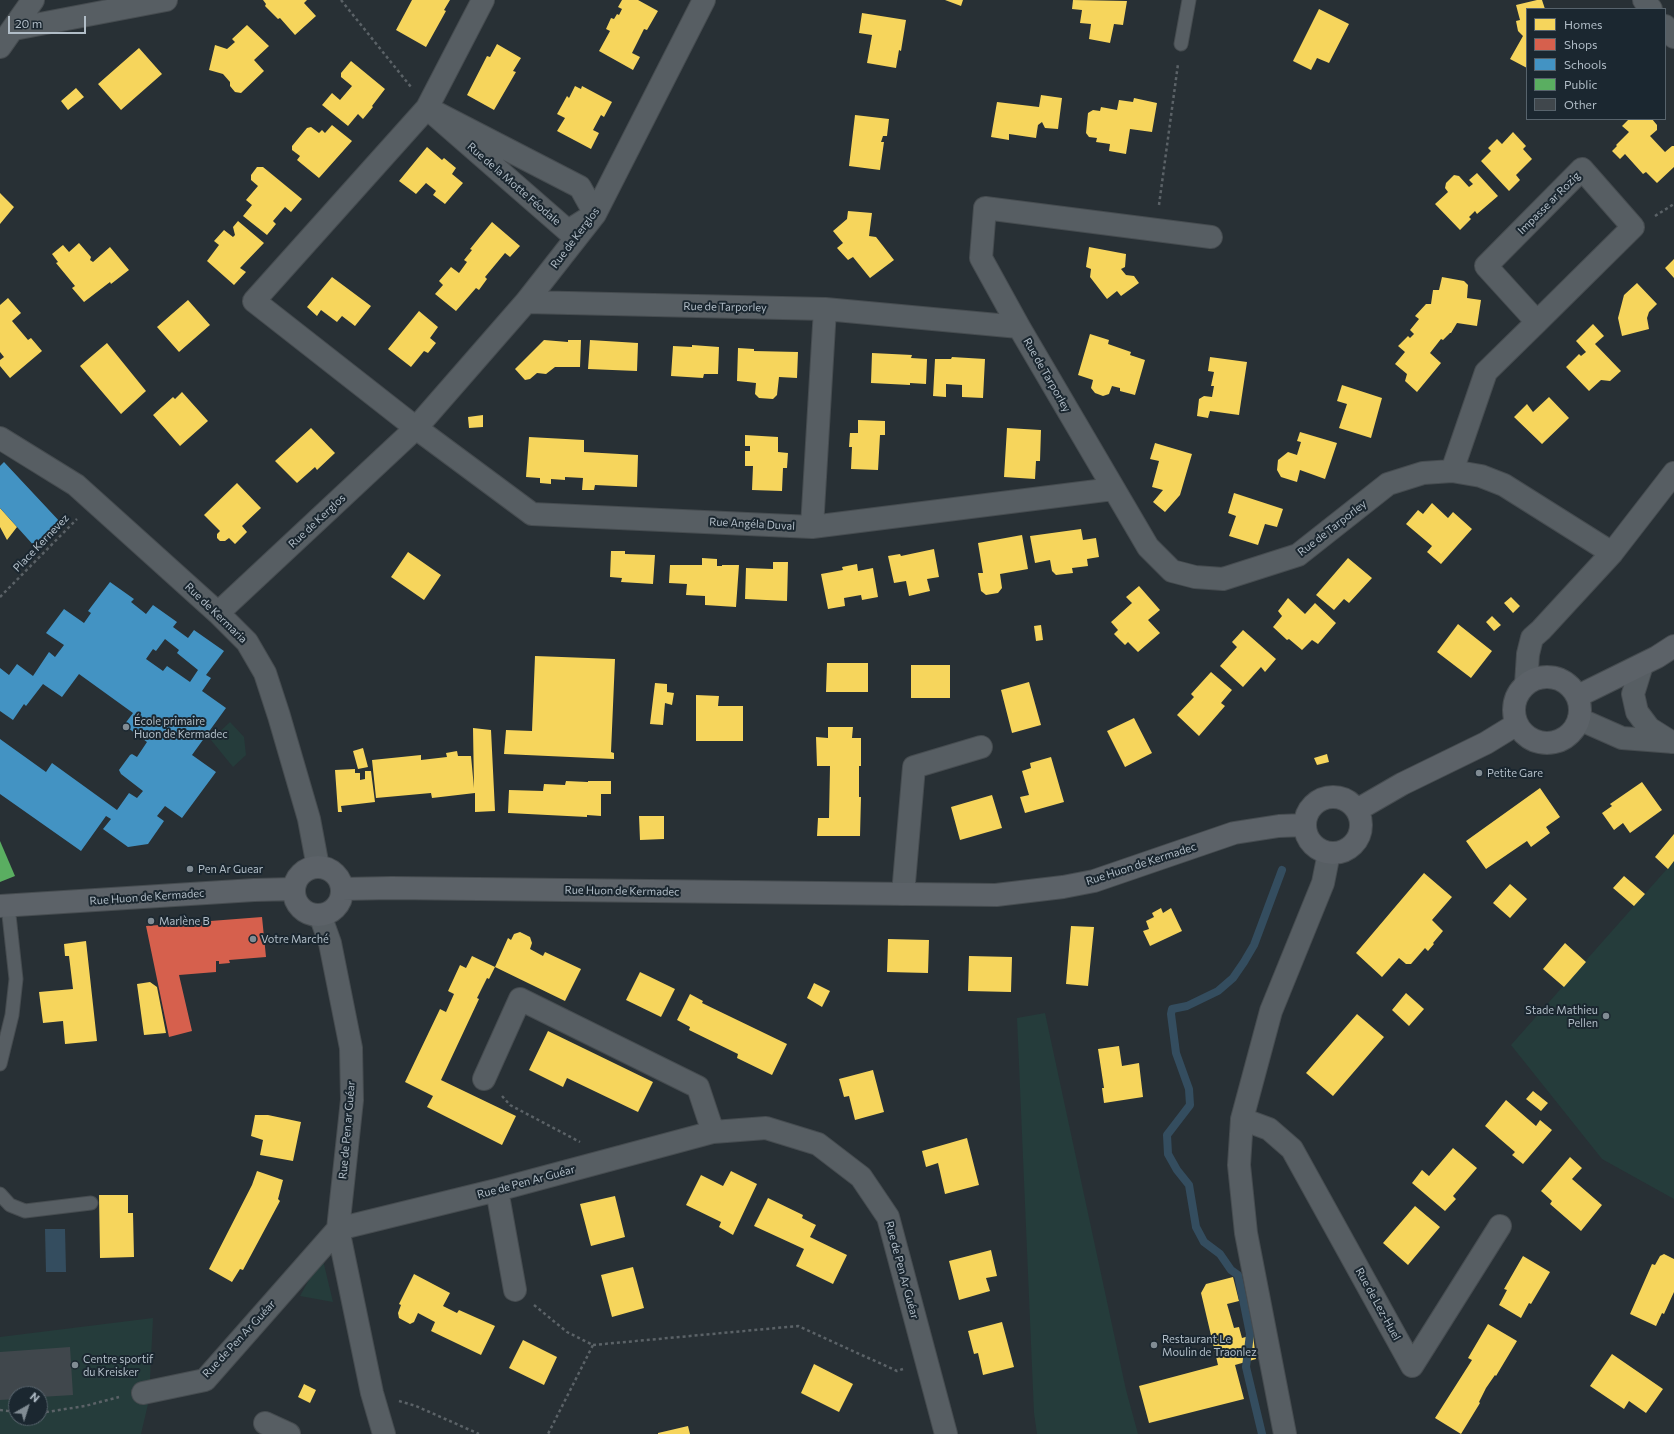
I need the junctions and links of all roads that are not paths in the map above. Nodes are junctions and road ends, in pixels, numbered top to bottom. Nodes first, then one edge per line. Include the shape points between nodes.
1 (33, 0) edge
2 (166, 0) edge
3 (483, 0) edge
4 (704, 0) edge
5 (1189, 0) edge
6 (1644, 0) edge
7 (1650, 8) edge
8 (1666, 27) edge
9 (14, 29) junction
10 (1674, 37) edge
11 (1181, 44) road end
12 (0, 47) edge
13 (427, 108) junction
14 (595, 214) junction
15 (1211, 237) dead end
16 (526, 302) junction
17 (825, 309) junction
18 (1537, 322) junction
19 (1019, 327) junction
20 (416, 428) junction
21 (1, 440) edge
22 (1452, 471) junction
23 (1674, 473) edge
24 (1113, 489) junction
25 (812, 527) junction
26 (1612, 553) junction
27 (218, 613) junction
28 (1674, 646) edge
29 (1642, 665) junction
30 (1526, 684) junction
31 (1578, 696) junction
32 (1579, 719) junction
33 (1517, 724) junction
34 (1672, 742) edge
35 (981, 747) dead end
36 (1357, 810) junction
37 (1305, 825) junction
38 (1329, 853) junction
39 (318, 867) junction
40 (342, 889) junction
41 (294, 890) junction
42 (902, 894) junction
43 (4, 906) edge
44 (320, 915) junction
45 (0, 1064) edge
46 (484, 1079) road end
47 (1242, 1119) junction
48 (713, 1132) junction
49 (497, 1190) junction
50 (0, 1194) edge
51 (91, 1203) dead end
52 (1500, 1226) dead end
53 (338, 1229) junction
54 (515, 1290) road end
55 (144, 1393) road end
56 (265, 1422) dead end
57 (288, 1434) edge
58 (384, 1434) edge
59 (946, 1434) edge
60 (1285, 1434) edge

1 - 9 street
2 - 9 street
3 - 13 street
4 - 14 street, Rue de Kerglos
5 - 11 lane
6 - 7 street
8 - 10 street
9 - 12 street
13 - 14 street, Rue de la Motte Féodale via 580,187
13 - 14 street, Rue de la Motte Féodale via 568,231
13 - 20 street via 254,301
14 - 16 street, Rue de Kerglos
15 - 19 street, Rue de Tarporley via 985,208 981,258
16 - 17 street, Rue de Tarporley
16 - 20 street, Rue de Kerglos
17 - 19 street, Rue de Tarporley
17 - 25 street
18 - 18 street, Impasse ar Rozig via 1633,228 1582,169 1486,266
18 - 22 street, Impasse ar Rozig via 1486,372
19 - 24 street, Rue de Tarporley
20 - 25 street, Rue Angéla Duval via 532,514
20 - 27 street, Rue de Kerglos
21 - 27 street, Rue de Kermaria via 76,485
22 - 24 street, Rue de Tarporley via 1423,473 1388,484 1298,555 1223,579 1195,577 1172,571 1148,548
22 - 26 street, Rue de Tarporley via 1481,476 1504,485
23 - 26 street
24 - 25 street, Rue Angéla Duval
26 - 30 street via 1532,638
27 - 39 street, Rue de Kermaria via 247,642 265,674 309,819
28 - 29 street
29 - 31 street
29 - 34 street via 1633,694 1637,712 1649,728
30 - 31 street via 1545,676 1555,677 1564,681
30 - 33 street via 1514,702
31 - 32 street via 1581,708
32 - 33 street via 1573,731 1563,739 1550,743 1536,741 1525,734
32 - 34 street via 1622,738
33 - 36 street
35 - 42 street via 914,767
36 - 37 street via 1347,800 1333,797 1319,801 1309,811
36 - 38 street via 1362,825 1357,841 1345,851
37 - 38 street via 1308,838 1317,848
37 - 42 street, Rue Huon de Kermadec via 1234,833 1094,881 1063,887 996,895
38 - 47 street via 1323,883 1271,1011
39 - 40 street via 334,873
39 - 41 street via 309,868 301,873
40 - 42 street, Rue Huon de Kermadec
40 - 44 street via 341,898 336,906
41 - 43 street, Rue Huon de Kermadec via 254,890
41 - 44 street via 295,900 301,908 310,914
43 - 45 lane via 16,980 12,1015
44 - 53 street, Rue de Pen ar Guéar via 330,942 352,1048 352,1100
46 - 48 street via 520,999 698,1088
47 - 52 street, Rue de Lez-Huel via 1269,1128 1292,1148 1412,1366
47 - 60 street via 1239,1166 1246,1233
48 - 49 street, Rue de Pen Ar Guéar
48 - 59 street, Rue de Pen Ar Guéar via 766,1128 818,1144 861,1178 888,1217
49 - 53 street, Rue de Pen Ar Guéar
49 - 54 street
50 - 51 lane via 10,1205 25,1211
53 - 55 street, Rue de Pen Ar Guéar via 205,1380
53 - 58 street via 372,1392
56 - 57 street

